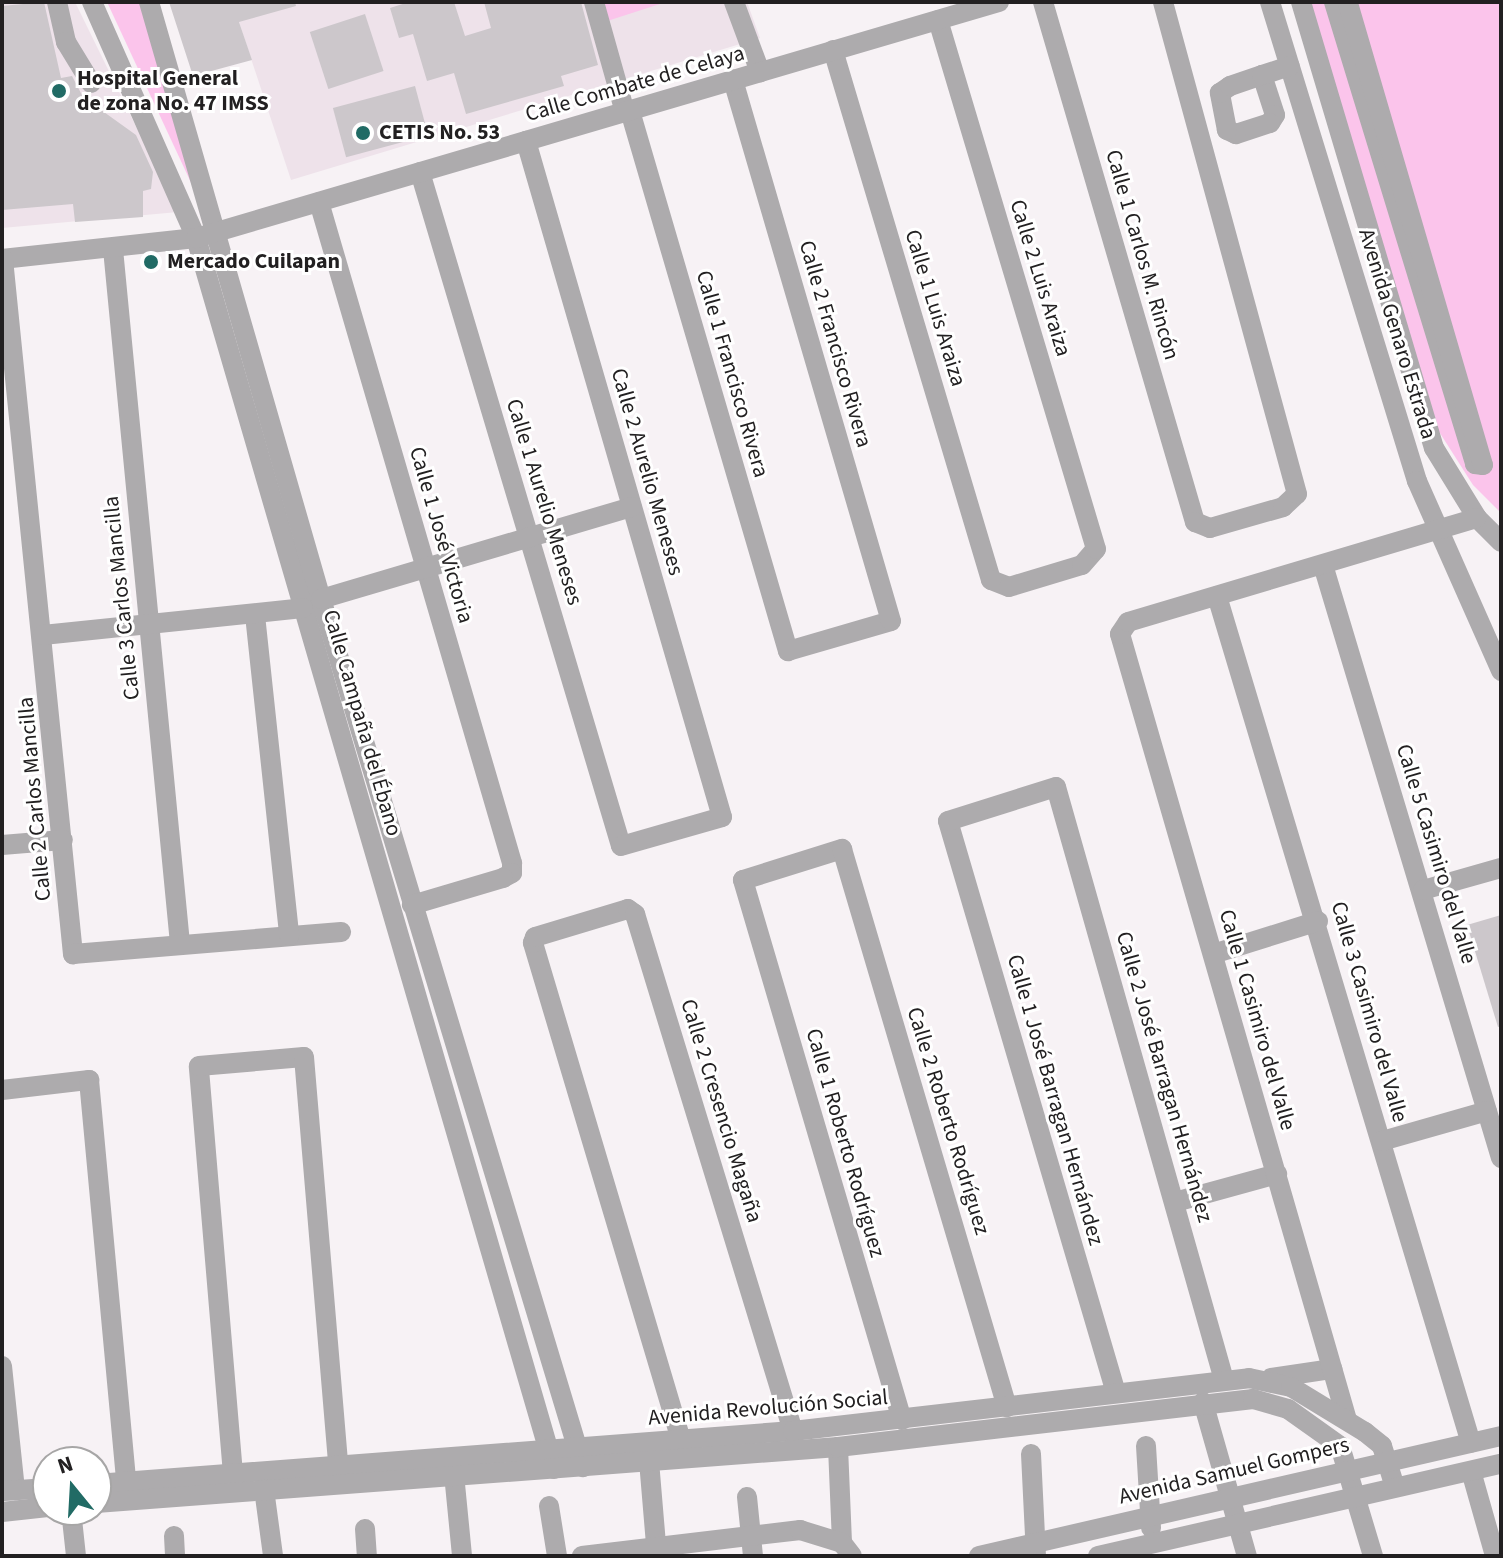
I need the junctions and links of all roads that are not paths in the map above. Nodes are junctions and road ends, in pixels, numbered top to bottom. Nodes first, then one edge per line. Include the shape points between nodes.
1 (57, 2) edge
2 (92, 2) edge
3 (149, 2) edge
4 (594, 2) edge
5 (734, 2) edge
6 (999, 2) edge
7 (1043, 2) edge
8 (1163, 2) edge
9 (1270, 2) edge
10 (1301, 2) edge
11 (1334, 2) edge
12 (1348, 2) edge
13 (938, 20) junction
14 (833, 50) junction
15 (1290, 66) junction
16 (760, 72) junction
17 (1262, 75) dead end
18 (733, 80) junction
19 (91, 83) dead end
20 (627, 112) junction
21 (526, 141) junction
22 (420, 172) junction
23 (319, 202) junction
24 (204, 236) junction
25 (113, 249) junction
26 (3, 259) edge
27 (632, 507) junction
28 (1477, 518) junction
29 (1440, 530) junction
30 (530, 537) junction
31 (1501, 542) edge
32 (1323, 565) junction
33 (426, 568) junction
34 (991, 580) joint
35 (1217, 596) junction
36 (312, 604) junction
37 (255, 615) junction
38 (148, 625) junction
39 (43, 635) junction
40 (788, 651) joint
41 (1501, 671) edge
42 (360, 764) junction
43 (948, 821) joint
44 (63, 840) junction
45 (2, 845) edge
46 (621, 846) joint
47 (842, 849) joint
48 (1501, 868) edge
49 (1423, 890) junction
50 (412, 905) junction
51 (1318, 921) junction
52 (341, 932) dead end
53 (289, 935) junction
54 (180, 943) junction
55 (1213, 954) junction
56 (2, 1090) edge
57 (1487, 1111) junction
58 (1382, 1141) junction
59 (1501, 1158) edge
60 (1277, 1174) junction
61 (1175, 1202) junction
62 (2, 1366) edge
63 (1332, 1369) junction
64 (1267, 1379) junction
65 (1224, 1380) junction
66 (1116, 1393) junction
67 (1203, 1402) junction
68 (1007, 1407) junction
69 (567, 1416) junction
70 (902, 1420) junction
71 (1347, 1420) junction
72 (542, 1421) junction
73 (793, 1431) junction
74 (1501, 1436) edge
75 (681, 1440) junction
76 (1471, 1443) junction
77 (1146, 1446) dead end
78 (838, 1447) junction
79 (1031, 1454) dead end
80 (580, 1458) junction
81 (552, 1460) junction
82 (1388, 1461) junction
83 (1501, 1464) edge
84 (338, 1465) junction
85 (1349, 1469) junction
86 (650, 1471) junction
87 (1471, 1471) junction
88 (233, 1474) junction
89 (454, 1474) junction
90 (126, 1481) junction
91 (112, 1482) edge
92 (1395, 1487) junction
93 (32, 1489) edge
94 (264, 1489) junction
95 (9, 1491) edge
96 (1357, 1496) junction
97 (747, 1497) dead end
98 (1231, 1497) junction
99 (112, 1502) edge
100 (549, 1506) dead end
101 (32, 1509) edge
102 (2, 1512) edge
103 (1150, 1515) junction
104 (1238, 1523) junction
105 (73, 1526) edge
106 (365, 1529) dead end
107 (752, 1534) junction
108 (1036, 1549) edge
109 (847, 1550) edge
110 (1152, 1550) edge
111 (657, 1552) edge
112 (76, 1556) edge
113 (273, 1556) edge
114 (367, 1556) edge
115 (462, 1556) edge
116 (557, 1556) edge
117 (582, 1556) edge
118 (753, 1556) edge
119 (979, 1556) edge
120 (1098, 1556) edge
121 (1247, 1556) edge
122 (1373, 1556) edge
123 (1495, 1556) edge

1 - 19 street via 66,42
2 - 24 street, Calle Campaña del Ébano
3 - 24 street, Calle Campaña del Ébano
4 - 20 street, Calle 1 Francisco Rivera
5 - 16 street
6 - 13 street, Calle Combate de Celaya
7 - 8 street, Calle 1 Carlos M. Rincón via 1195,522 1210,528 1283,507 1297,494
9 - 15 street, Avenida Genaro Estrada
10 - 28 street, Avenida Genaro Estrada via 1434,448
11 - 12 street via 1475,464 1483,465
13 - 14 street, Calle Combate de Celaya
13 - 34 street, Calle 2 Luis Araiza via 1096,549 1082,565 1009,587
14 - 16 street, Calle Combate de Celaya
14 - 34 street, Calle 1 Luis Araiza
15 - 17 street
15 - 29 street, Avenida Genaro Estrada via 1417,481
16 - 18 street, Calle Combate de Celaya
18 - 20 street, Calle Combate de Celaya
18 - 40 street, Calle 2 Francisco Rivera via 891,621
20 - 21 street, Calle Combate de Celaya
20 - 40 street, Calle 1 Francisco Rivera
21 - 22 street, Calle Combate de Celaya
21 - 27 street, Calle 2 Aurelio Meneses
22 - 23 street, Calle Combate de Celaya
22 - 30 street, Calle 1 Aurelio Meneses
23 - 24 street, Calle Combate de Celaya
23 - 33 street, Calle 1 José Victoria
24 - 25 street, Calle Combate de Celaya
24 - 36 street, Calle Campaña del Ébano
25 - 26 street, Calle Combate de Celaya
25 - 38 street, Calle 3 Carlos Mancilla
26 - 39 street, Calle 2 Carlos Mancilla
27 - 30 street
27 - 46 street, Calle 2 Aurelio Meneses via 722,817
28 - 29 street
28 - 31 street, Avenida Genaro Estrada
29 - 32 street
29 - 41 street, Avenida Genaro Estrada
30 - 33 street
30 - 46 street, Calle 1 Aurelio Meneses
32 - 35 street
32 - 49 street, Calle 5 Casimiro del Valle
33 - 36 street
33 - 50 street, Calle 1 José Victoria via 512,873
35 - 51 street, Calle 3 Casimiro del Valle
35 - 55 street, Calle 1 Casimiro del Valle via 1128,622 1120,634
36 - 37 street
36 - 42 street, Calle Campaña del Ébano
37 - 38 street
37 - 53 street
38 - 39 street
38 - 54 street, Calle 3 Carlos Mancilla
39 - 44 street, Calle 2 Carlos Mancilla
42 - 50 street, Calle Campaña del Ébano
42 - 72 street, Calle Campaña del Ébano
43 - 61 street, Calle 2 José Barragan Hernández via 1056,787
43 - 66 street, Calle 1 José Barragan Hernández
44 - 45 street
44 - 54 street, Calle 2 Carlos Mancilla via 73,954
47 - 68 street, Calle 2 Roberto Rodríguez
47 - 70 street, Calle 1 Roberto Rodríguez via 743,880
48 - 49 street
49 - 57 street, Calle 5 Casimiro del Valle
50 - 69 street, Calle Campaña del Ébano
51 - 55 street
51 - 58 street, Calle 3 Casimiro del Valle
52 - 53 street
53 - 54 street
55 - 60 street, Calle 1 Casimiro del Valle
56 - 90 street via 89,1080
57 - 58 street
57 - 59 street, Calle 5 Casimiro del Valle
58 - 76 street, Calle 3 Casimiro del Valle
60 - 61 street
60 - 63 street, Calle 1 Casimiro del Valle
61 - 65 street, Calle 2 José Barragan Hernández
62 - 95 street
63 - 64 street
63 - 71 street, Calle 1 Casimiro del Valle
64 - 65 street, Avenida Revolución Social
64 - 71 street, Avenida Revolución Social
65 - 66 street, Avenida Revolución Social
66 - 68 street, Avenida Revolución Social
67 - 78 street, Avenida Revolución Social
67 - 85 street, Avenida Revolución Social via 1253,1399 1288,1409 1340,1446
67 - 98 street
68 - 70 street, Avenida Revolución Social
69 - 72 street via 556,1423
69 - 80 street, Calle Campaña del Ébano
70 - 73 street, Avenida Revolución Social
71 - 82 street, Avenida Revolución Social via 1382,1446
72 - 81 street, Calle Campaña del Ébano
73 - 75 street, Avenida Revolución Social
73 - 75 street, Calle 2 Cresencio Magaña via 634,910 535,937 533,943
74 - 76 street, Avenida Samuel Gompers
75 - 80 street, Avenida Revolución Social
76 - 82 street, Avenida Samuel Gompers
77 - 103 street
78 - 86 street, Avenida Revolución Social
78 - 109 street
79 - 108 street
80 - 81 street, Avenida Revolución Social
80 - 86 street, Avenida Revolución Social
81 - 84 street, Avenida Revolución Social
81 - 89 street, Avenida Revolución Social
82 - 85 street, Avenida Samuel Gompers
82 - 92 street, Avenida Revolución Social
83 - 87 street
84 - 88 street, Avenida Revolución Social
84 - 88 street via 304,1057 199,1066
85 - 96 street, Avenida Revolución Social
85 - 98 street, Avenida Samuel Gompers
86 - 111 street
87 - 92 street
87 - 123 street
88 - 90 street, Avenida Revolución Social
89 - 94 street, Avenida Revolución Social
89 - 115 street
90 - 91 street, Avenida Revolución Social
92 - 96 street
93 - 95 street
94 - 99 street, Avenida Revolución Social
94 - 113 street
96 - 104 street
96 - 122 street, Avenida Revolución Social
97 - 107 street
98 - 103 street, Avenida Samuel Gompers
98 - 104 street
100 - 116 street
101 - 102 street
103 - 108 street, Avenida Samuel Gompers
103 - 110 street
104 - 110 street
104 - 121 street
105 - 112 street
106 - 114 street
107 - 109 street via 800,1530
107 - 111 street
107 - 118 street
108 - 119 street, Avenida Samuel Gompers
110 - 120 street
111 - 117 street

